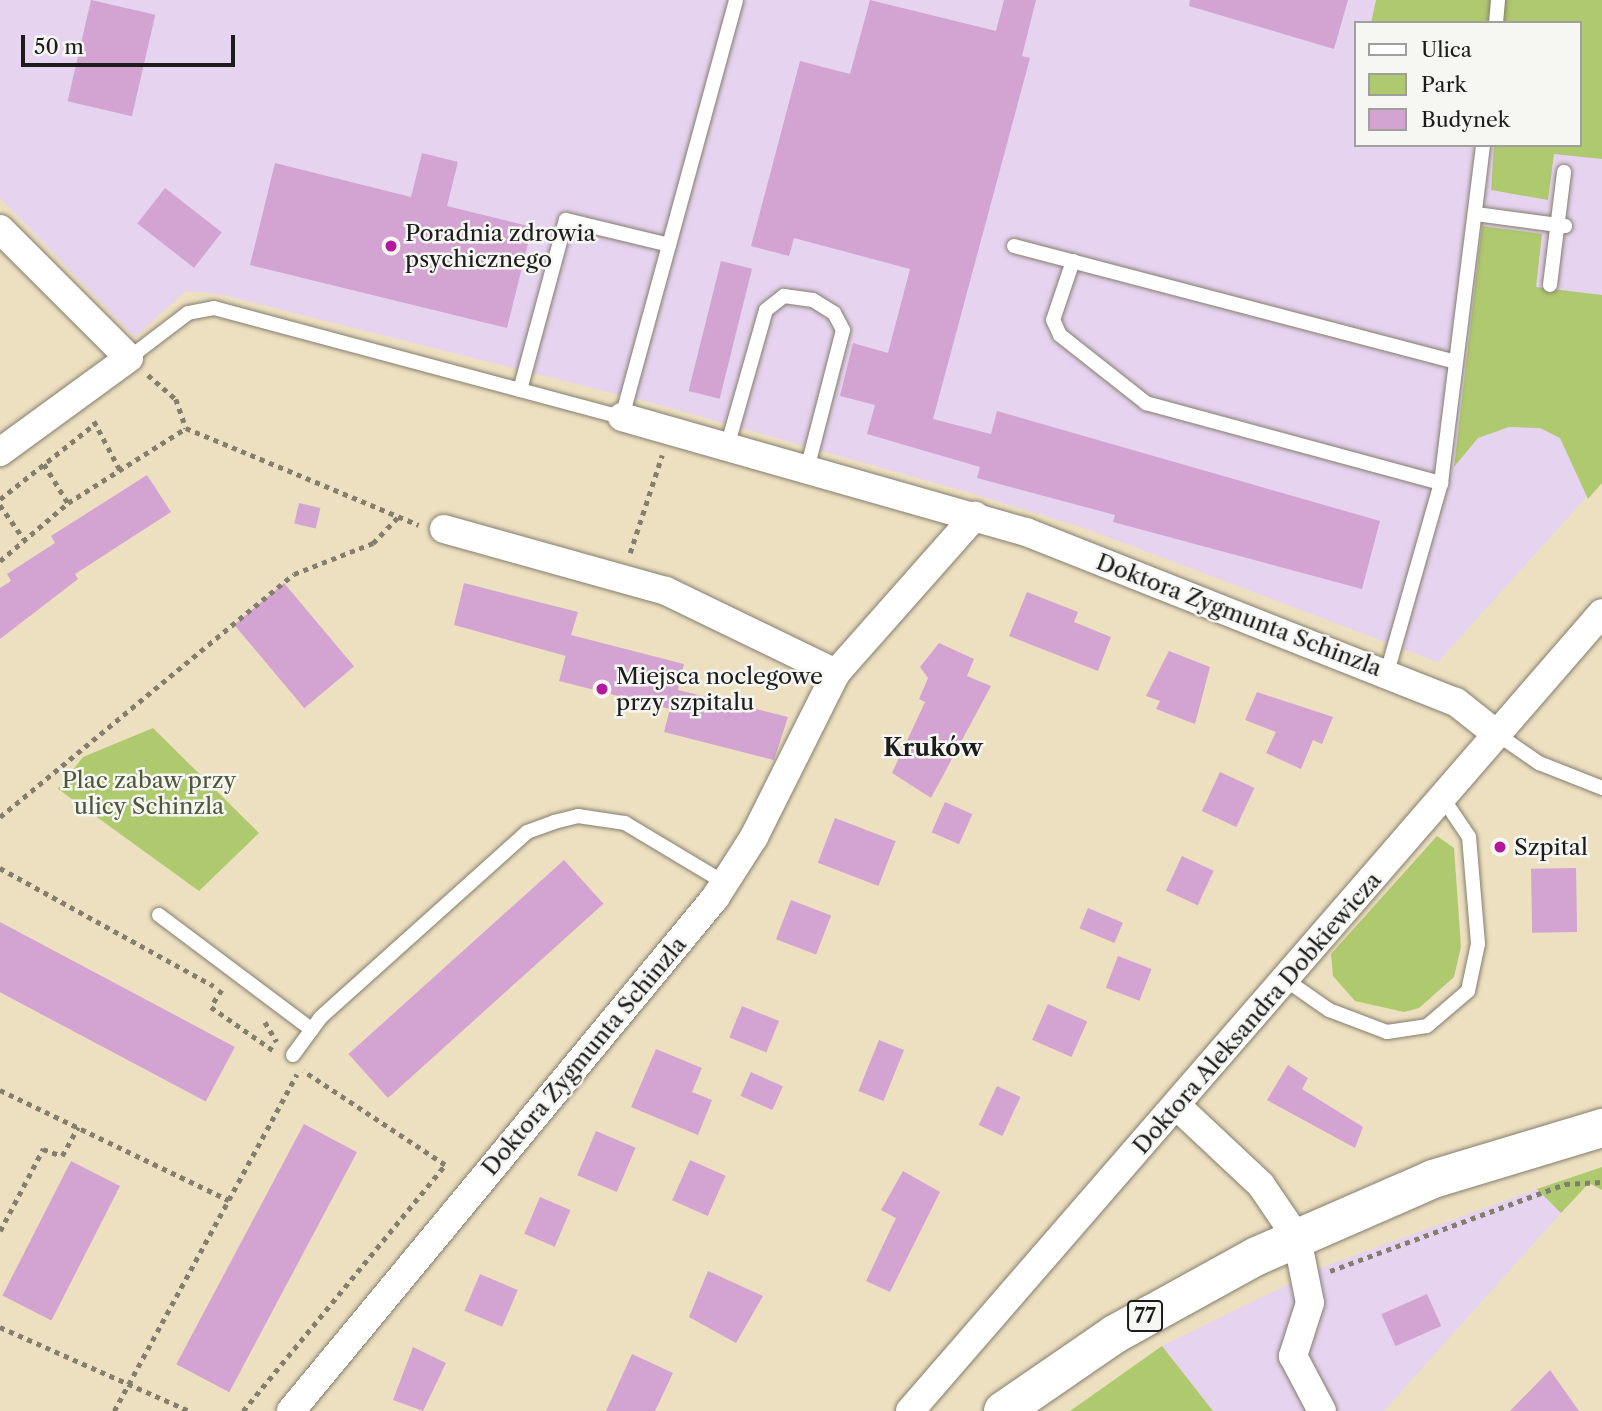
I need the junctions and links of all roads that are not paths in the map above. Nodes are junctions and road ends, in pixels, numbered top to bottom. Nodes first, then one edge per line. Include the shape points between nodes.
1 (736, 0) edge
2 (1498, 0) edge
3 (1496, 21) edge
4 (1483, 147) edge
5 (1564, 172) dead end
6 (1476, 214) junction
7 (1561, 226) junction
8 (0, 229) edge
9 (669, 245) junction
10 (1014, 246) dead end
11 (1073, 261) junction
12 (1550, 285) dead end
13 (129, 358) junction
14 (1455, 362) junction
15 (520, 390) junction
16 (622, 417) junction
17 (727, 447) junction
18 (0, 452) edge
19 (807, 469) junction
20 (1441, 483) junction
21 (975, 516) junction
22 (444, 529) road end
23 (1602, 613) edge
24 (836, 673) junction
25 (1387, 673) junction
26 (1494, 732) junction
27 (1602, 788) edge
28 (1442, 797) junction
29 (724, 883) junction
30 (159, 915) dead end
31 (1286, 980) junction
32 (312, 1030) junction
33 (289, 1058) road end
34 (1178, 1107) junction
35 (1602, 1128) edge
36 (1297, 1238) junction
37 (291, 1411) edge
38 (910, 1411) edge
39 (1003, 1411) edge
40 (1322, 1411) edge

1 - 9 lane
2 - 3 lane
4 - 6 lane
5 - 7 lane
6 - 7 lane
6 - 14 lane
7 - 12 lane
8 - 13 street
9 - 15 lane via 566,220
9 - 16 lane
10 - 11 lane
11 - 14 lane
11 - 20 lane via 1053,320 1060,335 1146,403
13 - 15 lane via 188,313 214,308
13 - 18 street
14 - 20 lane
15 - 16 lane
16 - 17 street, Doktora Zygmunta Schinzla
17 - 19 street, Doktora Zygmunta Schinzla
17 - 19 lane via 766,310 784,296 813,300 834,313 843,330
19 - 21 street, Doktora Zygmunta Schinzla
20 - 25 lane
21 - 24 street, Doktora Zygmunta Schinzla
21 - 25 street, Doktora Zygmunta Schinzla
22 - 24 street via 666,591
23 - 26 street, Doktora Aleksandra Dobkiewicza
24 - 29 street, Doktora Zygmunta Schinzla
25 - 26 street, Doktora Zygmunta Schinzla via 1455,702
26 - 27 lane via 1539,763
26 - 28 street, Doktora Aleksandra Dobkiewicza
28 - 31 street, Doktora Aleksandra Dobkiewicza
28 - 31 lane via 1469,837 1478,944 1468,991 1427,1026 1387,1032 1329,1010
29 - 32 lane via 625,823 578,816 554,822 527,832
29 - 37 street, Doktora Zygmunta Schinzla
30 - 32 lane
31 - 34 street, Doktora Aleksandra Dobkiewicza
32 - 33 lane
34 - 36 street via 1261,1185
34 - 38 street, Doktora Aleksandra Dobkiewicza
35 - 36 main road, 77 via 1452,1172
36 - 39 main road, 77 via 1130,1324
36 - 40 street via 1310,1303 1293,1356

